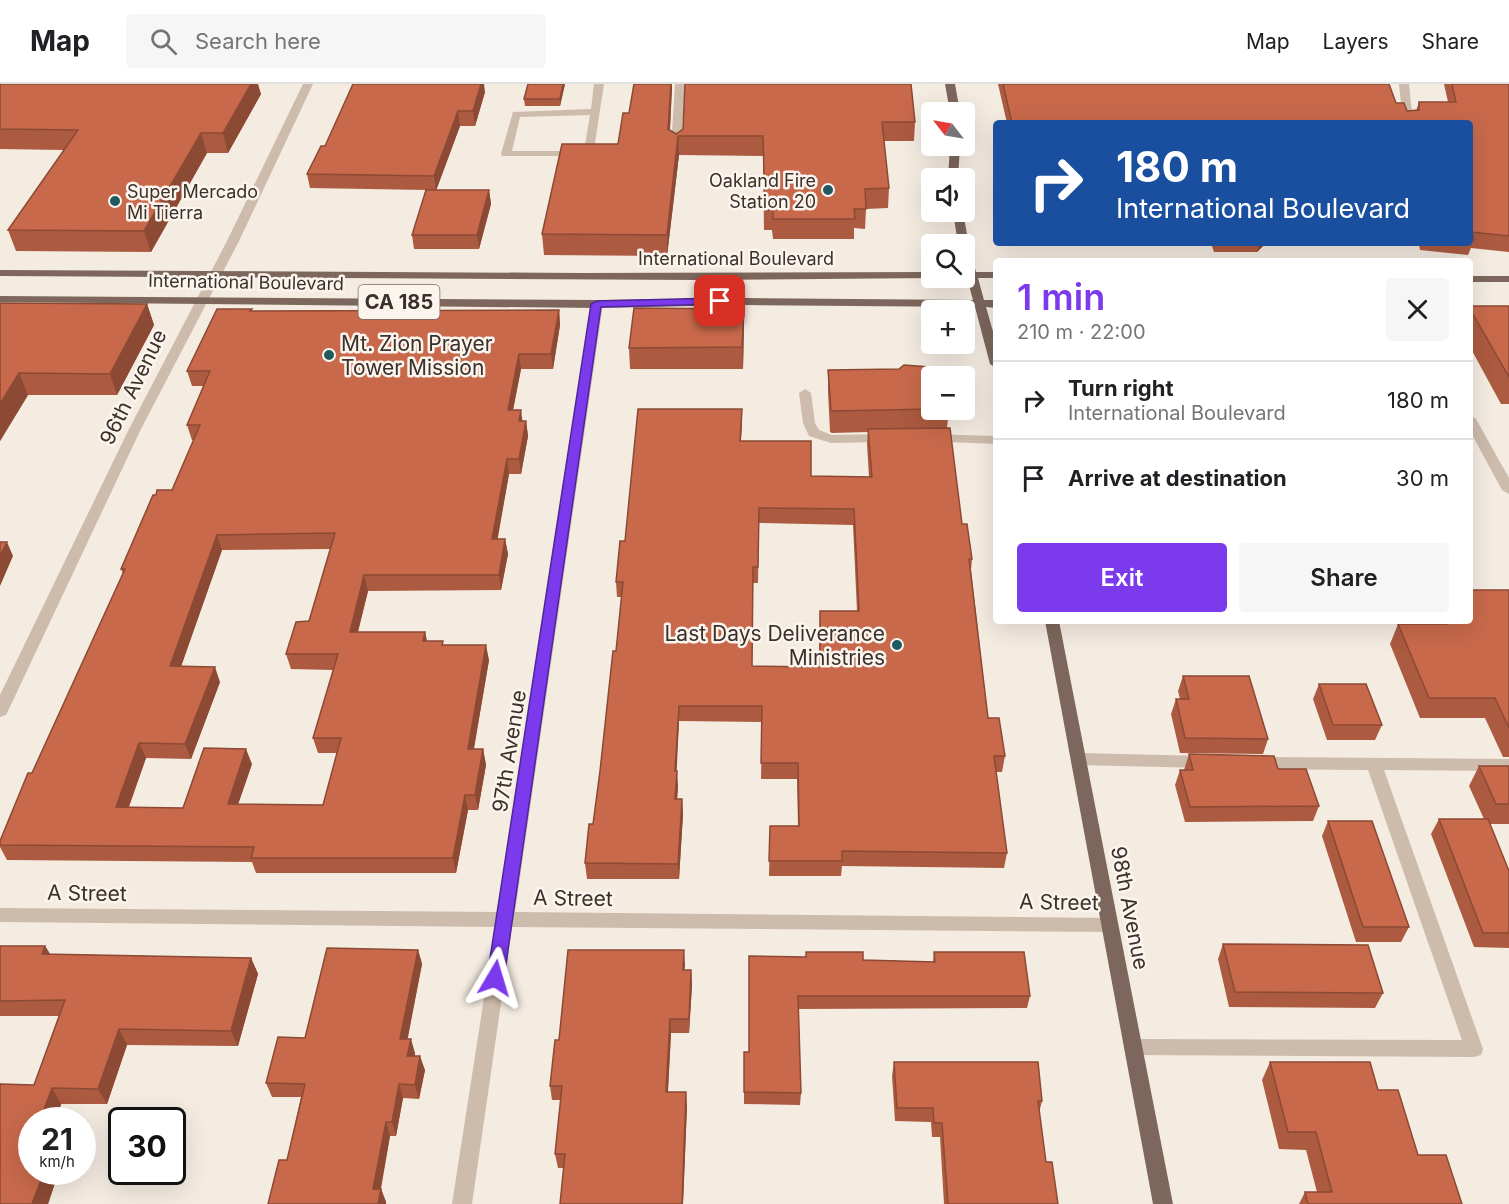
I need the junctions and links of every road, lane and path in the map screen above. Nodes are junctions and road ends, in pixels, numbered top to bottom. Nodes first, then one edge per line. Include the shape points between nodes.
1 (308, 84) edge
2 (599, 84) edge
3 (680, 84) edge
4 (950, 84) edge
5 (1404, 84) edge
6 (953, 102) edge
7 (596, 112) junction
8 (1408, 120) edge
9 (676, 148) edge
10 (0, 273) edge
11 (215, 273) junction
12 (921, 275) edge
13 (975, 275) edge
14 (993, 275) edge
15 (1473, 279) edge
16 (1509, 279) edge
17 (974, 288) edge
18 (0, 299) edge
19 (201, 300) junction
20 (597, 304) junction
21 (981, 304) junction
22 (993, 304) edge
23 (993, 352) edge
24 (805, 393) dead end
25 (1473, 424) edge
26 (898, 438) edge
27 (920, 438) edge
28 (993, 440) edge
29 (1509, 490) edge
30 (1053, 624) edge
31 (0, 711) edge
32 (1079, 759) junction
33 (1374, 765) junction
34 (1509, 765) edge
35 (0, 915) edge
36 (503, 920) junction
37 (1109, 925) junction
38 (1133, 1047) junction
39 (462, 1204) edge
40 (1163, 1204) edge

1 - 11 street, 96th Avenue
2 - 7 street
3 - 9 street
4 - 6 main road
5 - 8 street
7 - 7 street via 590,154 506,154 516,114
10 - 11 main road, International Boulevard / CA 185
11 - 12 main road, International Boulevard / CA 185
11 - 19 street, 96th Avenue
13 - 14 main road
15 - 16 main road
17 - 21 main road
18 - 19 main road, International Boulevard / CA 185
19 - 20 main road, International Boulevard / CA 185
19 - 31 street, 96th Avenue
20 - 21 main road, International Boulevard / CA 185
20 - 36 street, 97th Avenue
21 - 22 main road, International Boulevard / CA 185
21 - 23 main road
24 - 26 street via 814,433 831,439
25 - 29 street
27 - 28 street
30 - 32 main road, 98th Avenue
32 - 33 street
32 - 37 main road, 98th Avenue
33 - 34 street
33 - 38 street via 1474,1049
35 - 36 street, A Street
36 - 37 street, A Street
36 - 39 street, 97th Avenue
37 - 38 main road, 98th Avenue
38 - 40 main road, 98th Avenue

